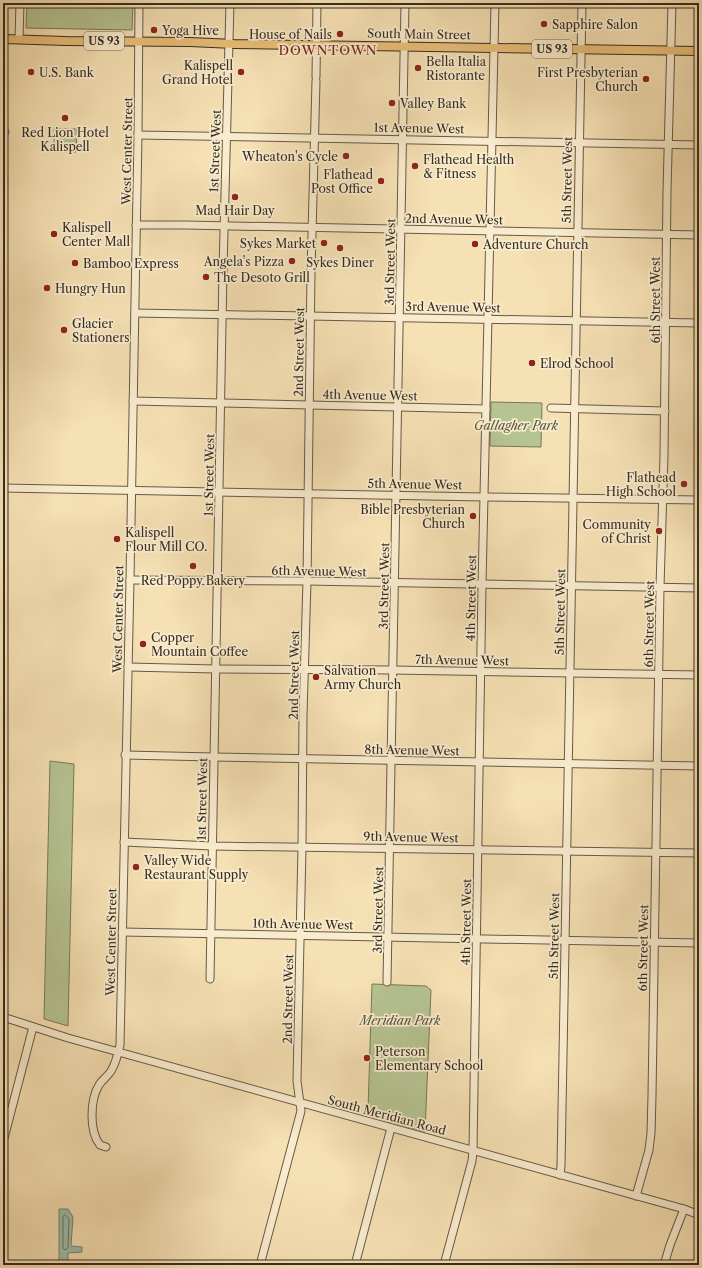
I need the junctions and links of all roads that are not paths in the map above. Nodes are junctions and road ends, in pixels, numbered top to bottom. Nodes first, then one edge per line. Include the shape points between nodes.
1 (20, 3) edge
2 (139, 3) edge
3 (230, 3) edge
4 (317, 3) edge
5 (405, 3) edge
6 (494, 3) edge
7 (582, 3) edge
8 (672, 3) edge
9 (3, 39) edge
10 (19, 39) junction
11 (139, 42) junction
12 (230, 44) junction
13 (316, 44) junction
14 (404, 46) junction
15 (494, 48) junction
16 (581, 50) junction
17 (671, 50) junction
18 (699, 51) edge
19 (138, 135) junction
20 (226, 136) junction
21 (314, 138) junction
22 (403, 139) junction
23 (492, 141) junction
24 (579, 143) junction
25 (668, 144) junction
26 (699, 145) edge
27 (136, 225) junction
28 (224, 226) junction
29 (312, 227) junction
30 (401, 229) junction
31 (490, 231) junction
32 (578, 232) junction
33 (666, 234) junction
34 (699, 235) edge
35 (135, 313) junction
36 (222, 314) junction
37 (310, 316) junction
38 (400, 318) junction
39 (488, 319) junction
40 (576, 321) junction
41 (666, 322) junction
42 (699, 323) edge
43 (133, 401) junction
44 (221, 403) junction
45 (309, 405) junction
46 (398, 407) junction
47 (551, 408) dead end
48 (486, 409) junction
49 (574, 409) junction
50 (665, 412) junction
51 (3, 488) edge
52 (131, 490) junction
53 (220, 491) junction
54 (308, 493) junction
55 (396, 494) junction
56 (484, 497) junction
57 (573, 498) junction
58 (663, 499) junction
59 (699, 500) edge
60 (130, 580) junction
61 (218, 581) junction
62 (307, 581) junction
63 (395, 583) junction
64 (482, 585) junction
65 (571, 587) junction
66 (660, 587) junction
67 (699, 588) edge
68 (128, 667) junction
69 (216, 669) junction
70 (305, 669) junction
71 (393, 670) junction
72 (481, 671) junction
73 (569, 673) junction
74 (659, 675) junction
75 (699, 675) edge
76 (125, 754) junction
77 (214, 757) junction
78 (303, 759) junction
79 (392, 760) junction
80 (480, 762) junction
81 (568, 764) junction
82 (658, 765) junction
83 (699, 766) edge
84 (124, 842) junction
85 (212, 846) junction
86 (302, 847) junction
87 (390, 848) junction
88 (478, 849) junction
89 (566, 851) junction
90 (656, 852) junction
91 (699, 853) edge
92 (122, 932) junction
93 (210, 933) junction
94 (300, 936) junction
95 (388, 936) junction
96 (477, 939) junction
97 (564, 940) junction
98 (654, 942) junction
99 (699, 943) edge
100 (210, 979) dead end
101 (387, 982) dead end
102 (3, 1017) edge
103 (33, 1027) junction
104 (118, 1052) junction
105 (300, 1102) junction
106 (391, 1128) junction
107 (3, 1142) edge
108 (106, 1147) dead end
109 (473, 1151) junction
110 (560, 1175) junction
111 (636, 1196) junction
112 (684, 1210) junction
113 (699, 1215) edge
114 (260, 1265) edge
115 (355, 1265) edge
116 (444, 1265) edge
117 (664, 1265) edge

1 - 10 street
2 - 11 street, West Center Street
3 - 12 street, 1st Street West
4 - 13 street, 2nd Street West
5 - 14 street, 3rd Street West
6 - 15 street, 4th Street West
7 - 16 street, 5th Street West
8 - 17 street, 6th Street West
9 - 10 main road, US 93
10 - 11 main road, US 93
11 - 12 main road, South Main Street / US 93
11 - 19 street, West Center Street
12 - 13 main road, South Main Street / US 93
12 - 20 street, 1st Street West
13 - 14 main road, South Main Street / US 93
13 - 21 street, 2nd Street West
14 - 15 main road, South Main Street / US 93
14 - 22 street, 3rd Street West
15 - 16 main road, South Main Street / US 93
15 - 23 street, 4th Street West
16 - 17 main road, South Main Street / US 93
16 - 24 street, 5th Street West
17 - 18 main road, South Main Street / US 93
17 - 25 street, 6th Street West
19 - 20 street, 1st Avenue West
19 - 27 street, West Center Street
20 - 21 street, 1st Avenue West
20 - 28 street, 1st Street West
21 - 22 street, 1st Avenue West
21 - 29 street, 2nd Street West
22 - 23 street, 1st Avenue West
22 - 30 street, 3rd Street West
23 - 24 street, 1st Avenue West
23 - 31 street, 4th Street West
24 - 25 street, 1st Avenue West
24 - 32 street, 5th Street West
25 - 26 street, 1st Avenue West
25 - 33 street, 6th Street West
27 - 28 street, 2nd Avenue West
27 - 35 street, West Center Street
28 - 29 street, 2nd Avenue West
28 - 36 street, 1st Street West
29 - 30 street, 2nd Avenue West
29 - 37 street, 2nd Street West
30 - 31 street, 2nd Avenue West
30 - 38 street, 3rd Street West
31 - 32 street, 2nd Avenue West
31 - 39 street, 4th Street West
32 - 33 street, 2nd Avenue West
32 - 40 street, 5th Street West
33 - 34 street, 2nd Avenue West
33 - 41 street, 6th Street West
35 - 36 street, 3rd Avenue West
35 - 43 street, West Center Street
36 - 37 street, 3rd Avenue West
36 - 44 street, 1st Street West
37 - 38 street, 3rd Avenue West
37 - 45 street, 2nd Street West
38 - 39 street, 3rd Avenue West
38 - 46 street, 3rd Street West
39 - 40 street, 3rd Avenue West
39 - 48 street, 4th Street West
40 - 41 street, 3rd Avenue West
40 - 49 street, 5th Street West
41 - 42 street, 3rd Avenue West
41 - 50 street, 6th Street West
43 - 44 street, 4th Avenue West
43 - 52 street, West Center Street
44 - 45 street, 4th Avenue West
44 - 53 street, 1st Street West
45 - 46 street, 4th Avenue West
45 - 54 street, 2nd Street West
46 - 48 street, 4th Avenue West
46 - 55 street, 3rd Street West
47 - 49 street
48 - 56 street, 4th Street West
49 - 50 street
49 - 57 street, 5th Street West
50 - 58 street, 6th Street West
51 - 52 street, 5th Avenue West
52 - 53 street, 5th Avenue West
52 - 60 street, West Center Street
53 - 54 street, 5th Avenue West
53 - 61 street, 1st Street West
54 - 55 street, 5th Avenue West
54 - 62 street, 2nd Street West
55 - 56 street, 5th Avenue West
55 - 63 street, 3rd Street West
56 - 57 street, 5th Avenue West
56 - 64 street, 4th Street West
57 - 58 street, 5th Avenue West
57 - 65 street, 5th Street West
58 - 59 street, 5th Avenue West
58 - 66 street, 6th Street West
60 - 61 street, 6th Avenue West
60 - 68 street, West Center Street
61 - 62 street, 6th Avenue West
61 - 69 street, 1st Street West
62 - 63 street, 6th Avenue West
62 - 70 street, 2nd Street West
63 - 64 street, 6th Avenue West
63 - 71 street, 3rd Street West
64 - 65 street, 6th Avenue West
64 - 72 street, 4th Street West
65 - 66 street, 6th Avenue West
65 - 73 street, 5th Street West
66 - 67 street, 6th Avenue West
66 - 74 street, 6th Street West
68 - 69 street, 7th Avenue West
68 - 76 street, West Center Street
69 - 70 street, 7th Avenue West
69 - 77 street, 1st Street West
70 - 71 street, 7th Avenue West
70 - 78 street, 2nd Street West
71 - 72 street, 7th Avenue West
71 - 79 street, 3rd Street West
72 - 73 street, 7th Avenue West
72 - 80 street, 4th Street West
73 - 74 street, 7th Avenue West
73 - 81 street, 5th Street West
74 - 75 street, 7th Avenue West
74 - 82 street, 6th Street West
76 - 77 street, 8th Avenue West
76 - 84 street, West Center Street
77 - 78 street, 8th Avenue West
77 - 85 street, 1st Street West
78 - 79 street, 8th Avenue West
78 - 86 street, 2nd Street West
79 - 80 street, 8th Avenue West
79 - 87 street, 3rd Street West
80 - 81 street, 8th Avenue West
80 - 88 street, 4th Street West
81 - 82 street, 8th Avenue West
81 - 89 street, 5th Street West
82 - 83 street, 8th Avenue West
82 - 90 street, 6th Street West
84 - 85 street, 9th Avenue West
84 - 92 street, West Center Street
85 - 86 street, 9th Avenue West
85 - 93 street, 1st Street West
86 - 87 street, 9th Avenue West
86 - 94 street, 2nd Street West
87 - 88 street, 9th Avenue West
87 - 95 street, 3rd Street West
88 - 89 street, 9th Avenue West
88 - 96 street, 4th Street West
89 - 90 street, 9th Avenue West
89 - 97 street, 5th Street West
90 - 91 street, 9th Avenue West
90 - 98 street, 6th Street West
92 - 93 street, 10th Avenue West
92 - 104 street, West Center Street
93 - 94 street, 10th Avenue West
93 - 100 street, 1st Street West
94 - 95 street, 10th Avenue West
94 - 105 street, 2nd Street West via 297,1081
95 - 96 street, 10th Avenue West
95 - 101 street, 3rd Street West
96 - 97 street, 10th Avenue West
96 - 109 street, 4th Street West
97 - 98 street, 10th Avenue West
97 - 110 street, 5th Street West
98 - 99 street, 10th Avenue West
98 - 111 street, 6th Street West via 651,1133
102 - 103 street, South Meridian Road
103 - 104 street, South Meridian Road
103 - 107 street
104 - 105 street, South Meridian Road
104 - 108 street, West Center Street via 111,1072 99,1085 94,1103 92,1121 95,1136 100,1145
105 - 106 street, South Meridian Road
105 - 114 street, 2nd Street West via 301,1111
106 - 109 street, South Meridian Road
106 - 115 street
109 - 110 street, South Meridian Road
109 - 116 street, 4th Street West
110 - 111 street, South Meridian Road
111 - 112 street, South Meridian Road
112 - 113 street, South Meridian Road
112 - 117 street

